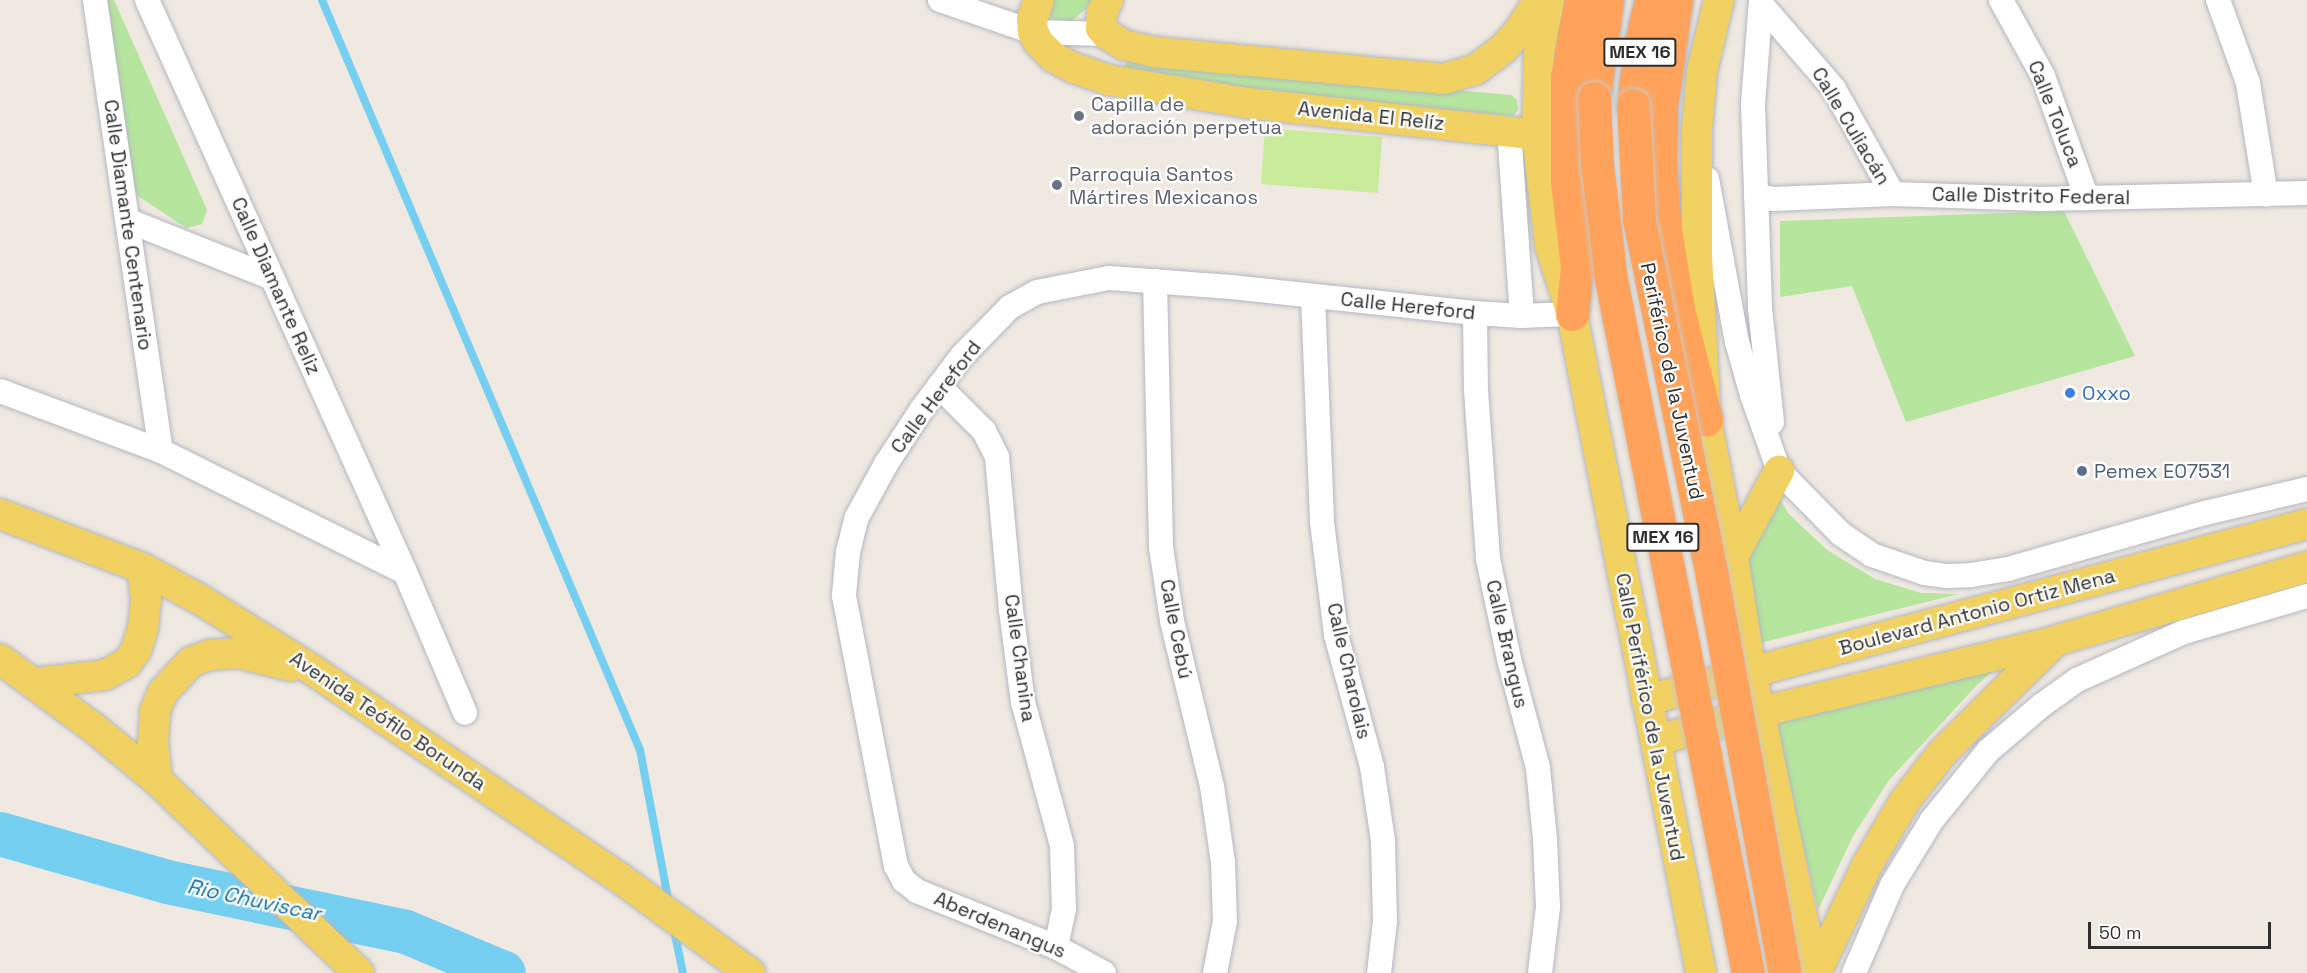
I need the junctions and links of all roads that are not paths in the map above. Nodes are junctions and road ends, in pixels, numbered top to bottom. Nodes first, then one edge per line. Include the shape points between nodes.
1 (95, 0) edge
2 (147, 0) edge
3 (940, 0) edge
4 (1039, 0) edge
5 (1108, 0) edge
6 (1539, 0) edge
7 (1549, 0) edge
8 (1581, 0) edge
9 (1607, 0) edge
10 (1651, 0) edge
11 (1676, 0) edge
12 (1719, 0) edge
13 (2001, 0) edge
14 (2218, 0) edge
15 (1761, 2) edge
16 (1033, 32) junction
17 (1106, 34) junction
18 (1697, 129) junction
19 (1523, 133) junction
20 (2307, 193) edge
21 (1893, 194) junction
22 (2266, 195) junction
23 (1756, 196) junction
24 (2087, 198) junction
25 (129, 221) junction
26 (272, 278) junction
27 (1155, 281) junction
28 (1312, 296) junction
29 (1474, 313) junction
30 (1572, 314) junction
31 (1522, 316) junction
32 (939, 386) junction
33 (0, 391) edge
34 (1706, 419) junction
35 (160, 451) junction
36 (1779, 471) junction
37 (2307, 489) edge
38 (0, 514) edge
39 (2307, 524) edge
40 (1733, 557) junction
41 (2307, 567) edge
42 (142, 568) junction
43 (405, 572) junction
44 (2307, 596) edge
45 (2055, 641) junction
46 (0, 659) edge
47 (314, 671) junction
48 (1751, 672) junction
49 (34, 683) junction
50 (1647, 700) junction
51 (1760, 712) junction
52 (465, 713) dead end
53 (1657, 740) junction
54 (157, 780) junction
55 (899, 874) joint
56 (1056, 947) junction
57 (359, 973) edge
58 (750, 973) edge
59 (1104, 973) edge
60 (1215, 973) edge
61 (1379, 973) edge
62 (1540, 973) edge
63 (1701, 973) edge
64 (1748, 973) edge
65 (1785, 973) edge
66 (1815, 973) edge
67 (1854, 973) edge

1 - 25 street, Calle Diamante Centenario
2 - 26 street, Calle Diamante Reliz
3 - 16 street
4 - 16 main road via 1032,19
5 - 17 main road via 1100,22
6 - 17 main road via 1503,49 1475,70 1443,79 1154,52 1124,45
7 - 19 main road, Calle Periférico de la Juventud
8 - 30 highway via 1567,77 1567,182 1577,267
9 - 64 highway, Periférico de la Juventud / MEX 16, bridge via 1594,98 1597,164 1611,279
10 - 65 highway, Periférico de la Juventud / MEX 16, bridge via 1633,105 1639,220 1712,577
11 - 34 highway via 1661,107 1664,222 1678,309
12 - 18 main road via 1702,71
13 - 24 street, Calle Toluca via 2043,76
14 - 22 street via 2248,83
15 - 21 street, Calle Culiacán via 1834,89
15 - 23 street via 1753,105
16 - 17 street
16 - 19 main road, Avenida El Relíz via 1053,57 1109,80 1248,103
18 - 34 main road via 1696,255
18 - 36 street via 1737,342
19 - 30 main road, Calle Periférico de la Juventud via 1550,245
19 - 31 street
20 - 22 street, Calle Distrito Federal
21 - 23 street, Calle Distrito Federal via 1774,199
21 - 24 street, Calle Distrito Federal
22 - 24 street, Calle Distrito Federal
23 - 36 street via 1764,362
25 - 26 street
25 - 35 street, Calle Diamante Centenario
26 - 43 street, Calle Diamante Reliz
27 - 28 street, Calle Hereford
27 - 32 street, Calle Hereford via 1109,278 1037,292 997,319
27 - 60 street, Calle Cebú via 1161,547 1172,621 1212,786 1223,862 1225,921
28 - 29 street, Calle Hereford
28 - 61 street, Calle Charolais via 1322,522 1336,635 1372,767 1383,841 1386,921
29 - 31 street, Calle Hereford
29 - 62 street, Calle Brangus via 1488,559 1538,768 1548,907
30 - 31 street, Calle Hereford
30 - 50 main road, Calle Periférico de la Juventud
32 - 55 street, Calle Hereford via 857,517 844,595
32 - 56 street, Calle Chanina via 984,431 997,457 1023,702 1062,846 1064,909
33 - 35 street
34 - 40 main road
35 - 43 street
36 - 37 street, Boulevard Antonio Ortiz Mena via 1841,534 1872,555 1947,576 2008,569 2205,513
36 - 40 main road
38 - 42 main road, Avenida Teófilo Borunda
39 - 48 main road, Boulevard Antonio Ortiz Mena
40 - 48 main road
41 - 45 main road
42 - 47 main road, Avenida Teófilo Borunda
42 - 49 main road via 146,600 143,628 127,663 105,675
43 - 52 street, Calle Diamante Reliz
44 - 67 street via 2165,640 2078,680 2042,705 1988,750 1932,820 1892,885
45 - 51 main road
45 - 66 main road via 1943,752 1904,802 1863,873
46 - 49 main road
47 - 54 main road via 238,653 209,655 191,662 164,692 156,711 153,741
47 - 58 main road, Avenida Teófilo Borunda via 617,876
48 - 50 main road, Boulevard Antonio Ortiz Mena
48 - 51 main road
49 - 54 main road
50 - 53 main road, Calle Periférico de la Juventud
51 - 53 main road
51 - 66 main road
53 - 63 main road, Calle Periférico de la Juventud
54 - 57 main road
55 - 56 street, Aberdenangus via 916,891
56 - 59 street, Aberdenangus

